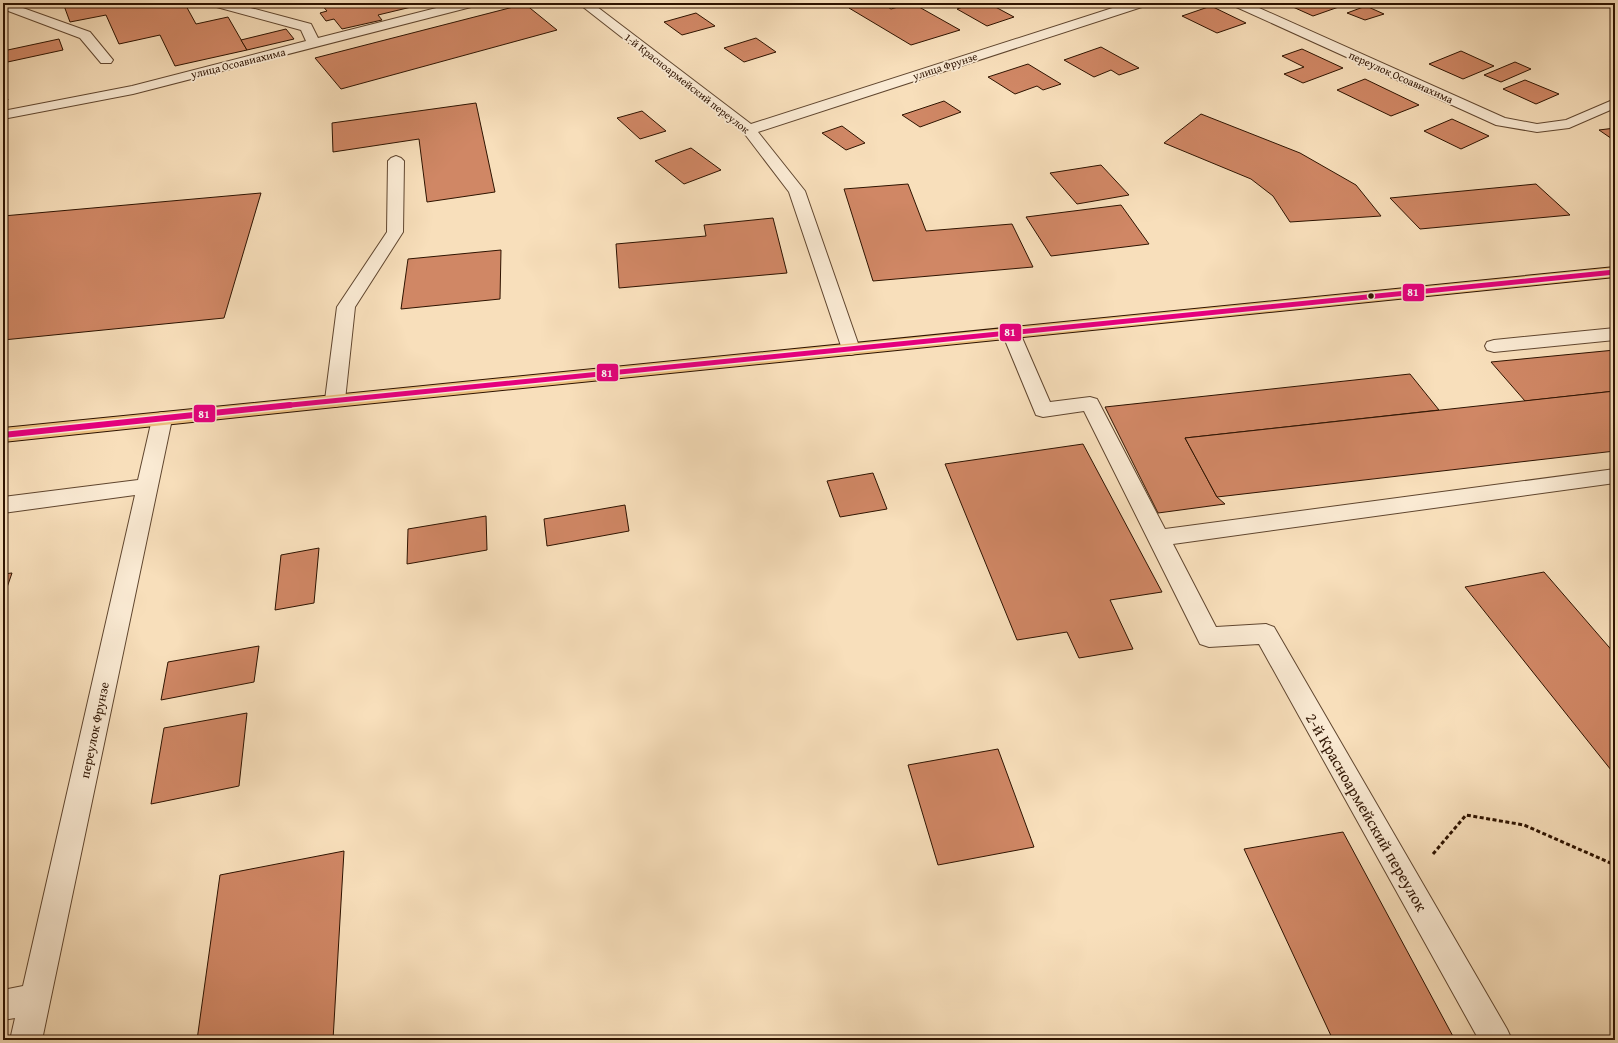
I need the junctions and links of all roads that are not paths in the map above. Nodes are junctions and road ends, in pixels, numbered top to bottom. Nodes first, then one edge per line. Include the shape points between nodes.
1 (216, 3) edge
2 (471, 3) edge
3 (584, 3) edge
4 (1141, 3) edge
5 (1238, 3) edge
6 (3, 5) edge
7 (314, 43) junction
8 (106, 60) dead end
9 (1615, 103) edge
10 (3, 115) edge
11 (749, 130) junction
12 (396, 161) dead end
13 (1615, 272) edge
14 (1011, 333) junction
15 (1615, 334) edge
16 (1494, 346) dead end
17 (851, 349) junction
18 (335, 400) junction
19 (162, 419) junction
20 (3, 435) edge
21 (1615, 476) edge
22 (148, 486) junction
23 (3, 505) edge
24 (1158, 538) junction
25 (34, 999) junction
26 (3, 1005) edge
27 (26, 1040) edge
28 (1496, 1040) edge

1 - 7 street via 306,27
2 - 7 street, улица Осоавиахима
3 - 11 street, 1-й Красноармейский переулок
4 - 11 street, улица Фрунзе
5 - 9 street, переулок Осоавиахима via 1501,122 1537,128 1570,124
6 - 8 street via 85,35
7 - 10 street, улица Осоавиахима via 133,90
11 - 17 street, 1-й Красноармейский переулок via 797,191
12 - 18 street via 395,232 346,307
13 - 14 main road
14 - 17 main road
14 - 24 street via 1043,410 1090,404
15 - 16 street
17 - 18 main road
18 - 19 main road
19 - 20 main road
19 - 22 street, переулок Фрунзе
21 - 24 street
22 - 23 street
22 - 25 street, переулок Фрунзе
24 - 28 street, 2-й Красноармейский переулок via 1209,637 1266,634
25 - 26 street
25 - 27 street, переулок Фрунзе

